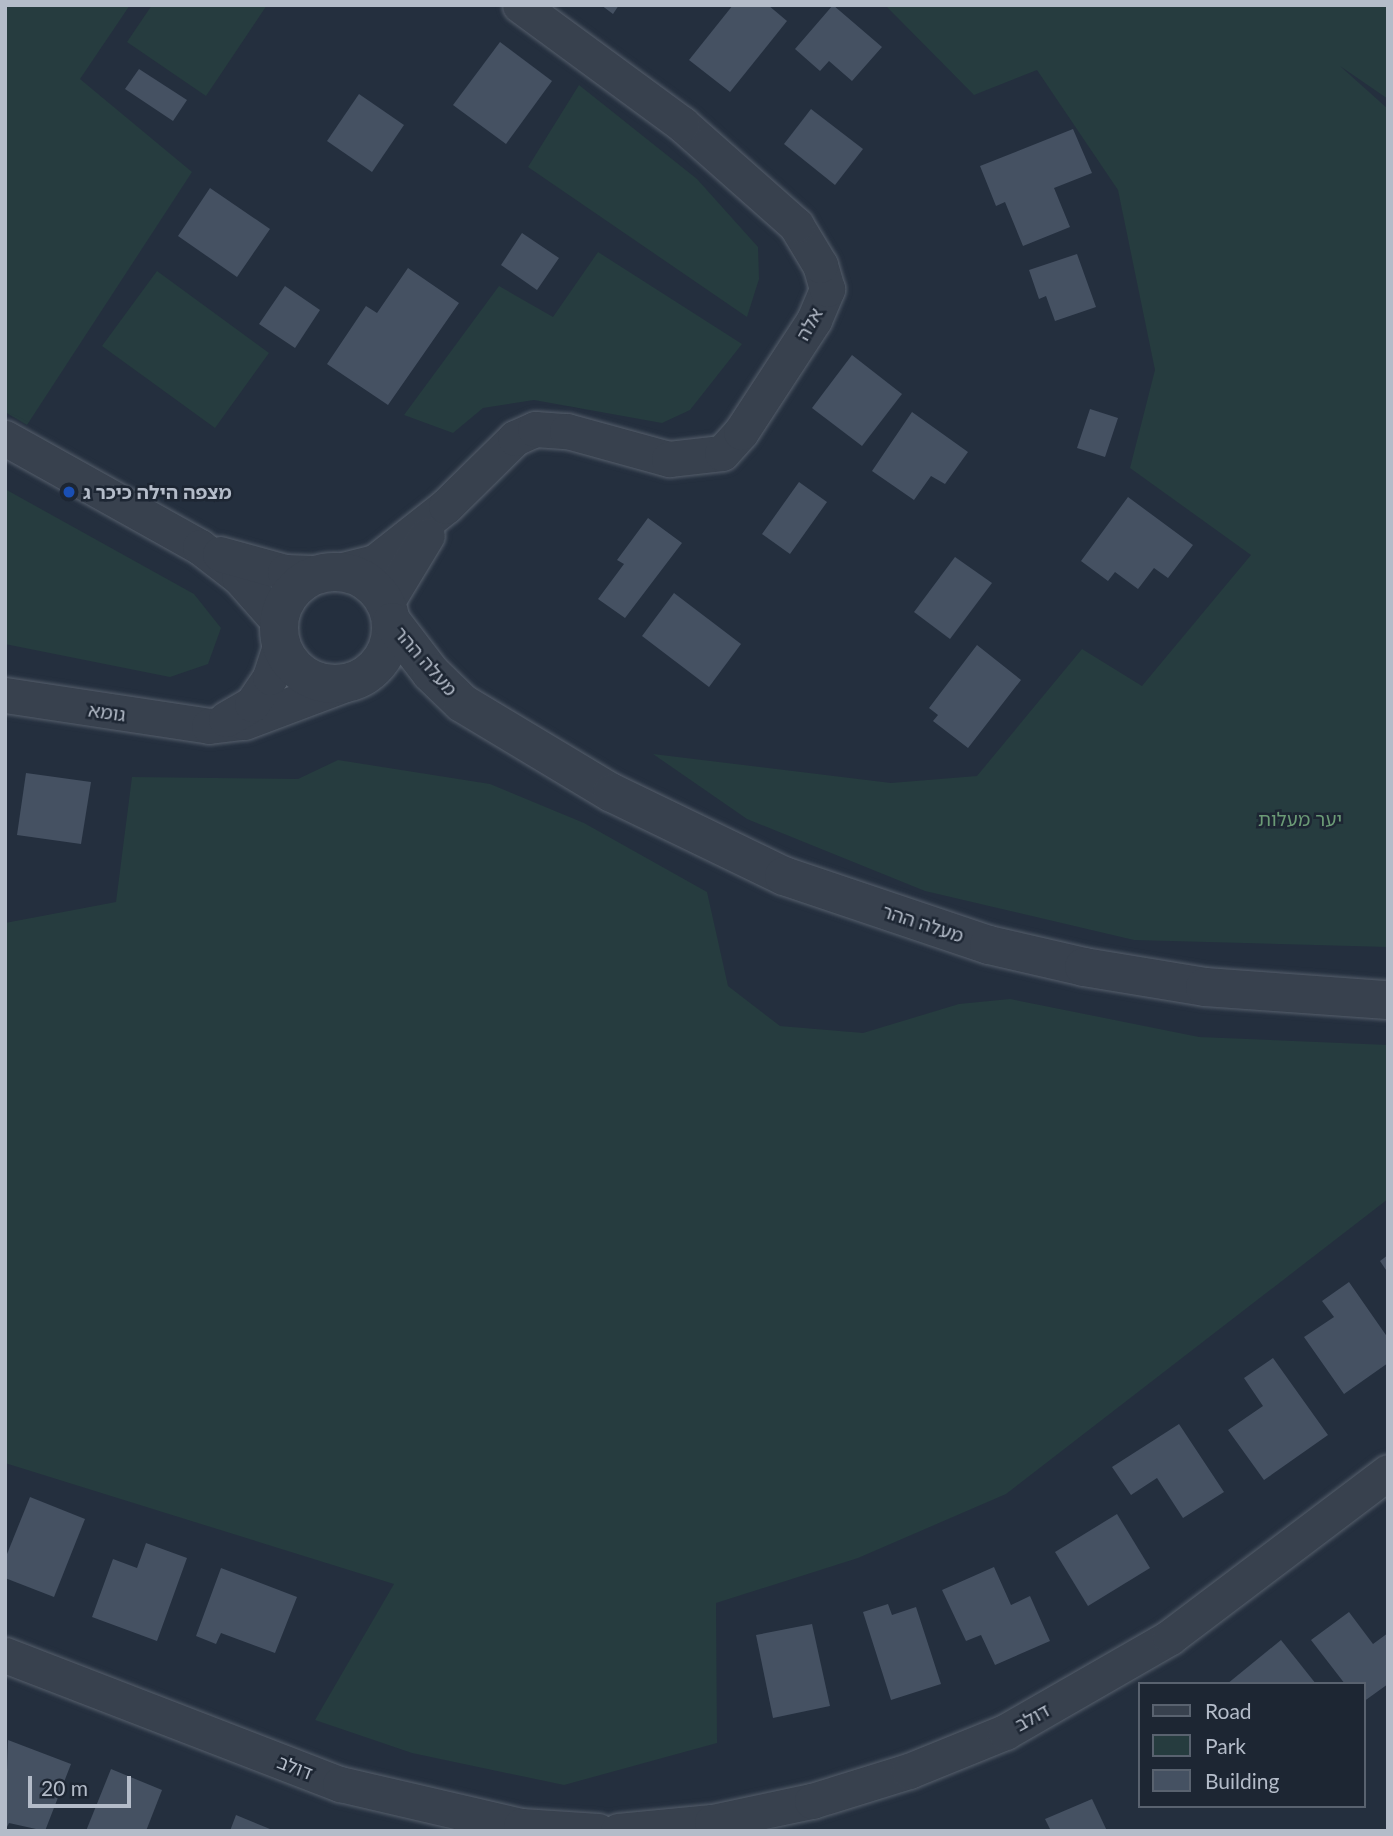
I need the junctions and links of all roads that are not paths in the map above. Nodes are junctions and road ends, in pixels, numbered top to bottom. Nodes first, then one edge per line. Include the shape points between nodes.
1 (520, 5) edge
2 (5, 438) edge
3 (446, 506) junction
4 (200, 547) junction
5 (329, 572) junction
6 (389, 613) junction
7 (280, 633) junction
8 (354, 680) junction
9 (5, 695) edge
10 (495, 723) junction
11 (209, 726) junction
12 (1388, 1000) edge
13 (1388, 1472) edge
14 (5, 1655) edge
15 (597, 1831) edge
16 (618, 1831) edge

1 - 3 street, אלה via 682,124 796,225 820,265 827,289 814,320 741,432 722,453 669,459 567,431 535,429 515,438
2 - 4 street
3 - 5 street, אלה via 375,562
3 - 6 street, אלה via 397,580
4 - 5 street via 249,565
4 - 7 street via 239,577
5 - 6 street via 358,576
5 - 7 street via 296,587 284,603
6 - 8 street via 390,642 379,664
6 - 10 street, מעלה ההר via 431,673 462,702
7 - 8 street via 290,662 305,676 323,683
7 - 11 street via 270,677 252,704
8 - 10 street, מעלה ההר via 435,694
8 - 11 street, גומא via 244,722
9 - 11 street, גומא
10 - 12 street, מעלה ההר via 612,793 784,876 989,945 1205,987
13 - 16 street, דולב via 1170,1637 1005,1731 909,1771 812,1801 712,1822
14 - 15 street, דולב via 340,1784 521,1826

